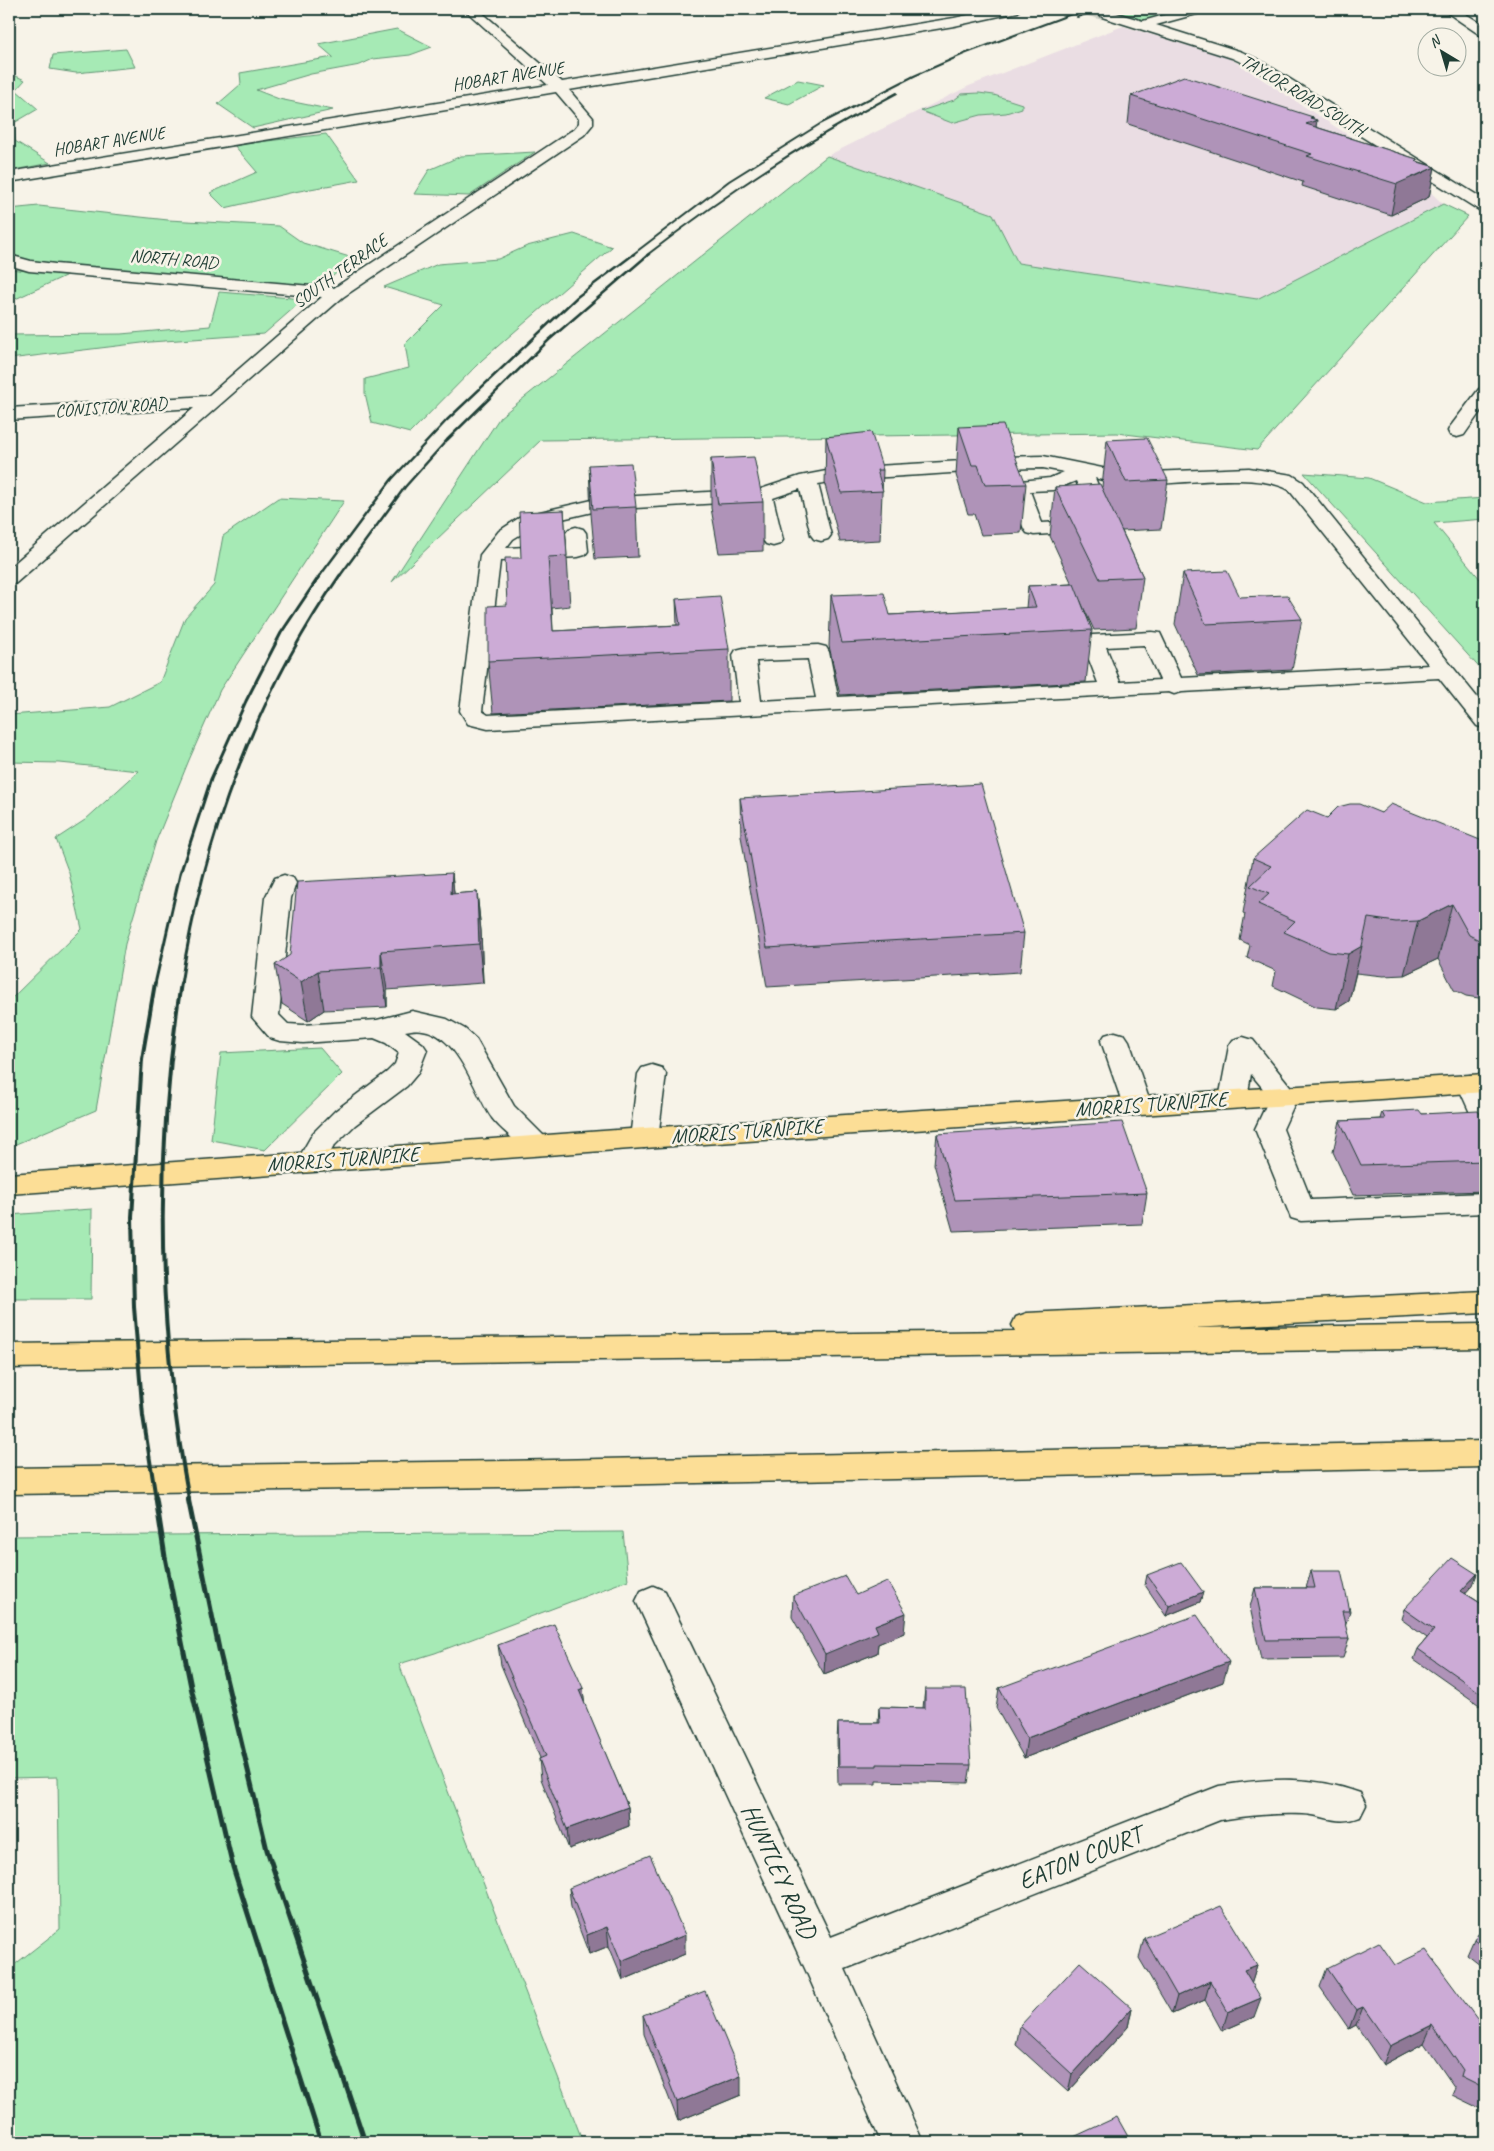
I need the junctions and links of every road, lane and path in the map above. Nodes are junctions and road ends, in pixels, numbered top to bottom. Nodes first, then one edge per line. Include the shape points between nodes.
1 (471, 9) edge
2 (1013, 9) edge
3 (1199, 9) edge
4 (1449, 9) edge
5 (985, 12) edge
6 (1107, 14) dead end
7 (1143, 25) junction
8 (1485, 32) edge
9 (559, 87) junction
10 (9, 177) edge
11 (1485, 207) edge
12 (9, 260) edge
13 (338, 293) junction
14 (1485, 393) edge
15 (213, 401) junction
16 (9, 414) edge
17 (1457, 431) dead end
18 (807, 480) junction
19 (763, 495) junction
20 (576, 533) dead end
21 (821, 535) dead end
22 (773, 540) dead end
23 (490, 555) junction
24 (9, 580) edge
25 (1445, 671) junction
26 (1174, 687) junction
27 (1112, 690) junction
28 (828, 704) junction
29 (751, 708) junction
30 (1485, 720) edge
31 (284, 883) dead end
32 (377, 1028) junction
33 (1114, 1041) dead end
34 (652, 1074) dead end
35 (1478, 1084) edge
36 (1284, 1096) junction
37 (1232, 1099) junction
38 (1136, 1105) junction
39 (1485, 1117) edge
40 (644, 1138) junction
41 (536, 1146) junction
42 (311, 1161) junction
43 (9, 1184) edge
44 (1485, 1203) edge
45 (1485, 1302) edge
46 (1485, 1336) edge
47 (540, 1350) junction
48 (9, 1356) edge
49 (1485, 1454) edge
50 (9, 1481) edge
51 (654, 1601) dead end
52 (1346, 1805) dead end
53 (821, 1960) junction
54 (902, 2142) edge

1 - 9 street, SOUTH TERRACE
2 - 5 street, HOBART AVENUE
3 - 7 street
4 - 8 street
5 - 9 street, HOBART AVENUE
6 - 7 street, TAYLOR ROAD SOUTH
7 - 11 street, TAYLOR ROAD SOUTH via 1254,63
9 - 10 street, HOBART AVENUE
9 - 13 street, SOUTH TERRACE via 586,118 586,124 579,132
12 - 13 street, NORTH ROAD via 54,269
13 - 15 street, SOUTH TERRACE
14 - 17 street
15 - 16 street, CONISTON ROAD
15 - 24 street, SOUTH TERRACE
18 - 19 street
18 - 21 street
18 - 25 street via 842,474 1043,462 1127,479 1249,474 1285,479 1296,486
19 - 22 street
19 - 23 street via 601,504 529,520 506,535
20 - 23 street via 578,551
23 - 29 street via 471,711 476,719 488,722
25 - 26 street
25 - 30 street
26 - 27 street
26 - 27 street via 1152,638 1093,641
27 - 28 street
28 - 29 street
28 - 29 street via 818,652 744,655
31 - 32 street via 278,898 265,1018 280,1032 303,1034
32 - 41 street via 412,1020 438,1025 455,1035 466,1046 503,1112
32 - 42 street via 413,1050 408,1067 397,1079 344,1118 323,1140
33 - 38 street
34 - 40 street
35 - 36 main road, MORRIS TURNPIKE
35 - 39 street
36 - 37 main road, MORRIS TURNPIKE
36 - 37 street via 1243,1046
36 - 44 street via 1269,1129 1301,1211
37 - 38 main road, MORRIS TURNPIKE
38 - 40 main road, MORRIS TURNPIKE
40 - 41 main road, MORRIS TURNPIKE
41 - 42 main road, MORRIS TURNPIKE
42 - 43 main road, MORRIS TURNPIKE
45 - 47 main road
46 - 47 main road
47 - 48 main road
49 - 50 main road
51 - 53 street, HUNTLEY ROAD
52 - 53 street, EATON COURT via 1306,1797 1264,1796 1219,1803
53 - 54 street, HUNTLEY ROAD

